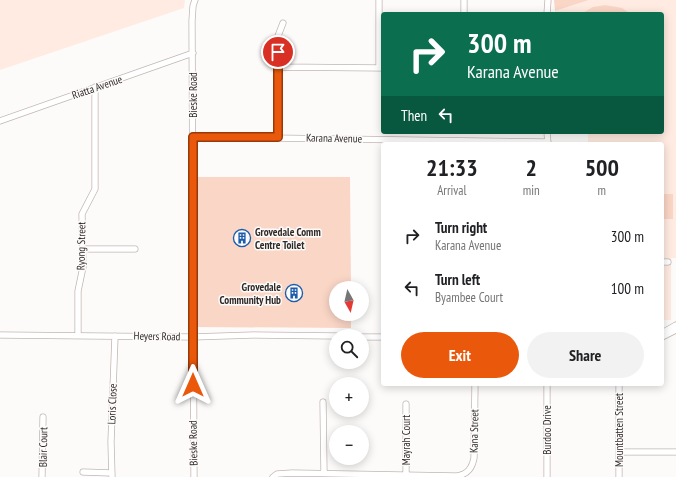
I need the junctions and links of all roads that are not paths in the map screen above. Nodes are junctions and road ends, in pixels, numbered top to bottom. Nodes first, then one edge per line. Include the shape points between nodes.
1 (379, 0) edge
2 (464, 0) edge
3 (548, 0) edge
4 (195, 1) edge
5 (464, 12) edge
6 (547, 12) edge
7 (283, 23) dead end
8 (193, 53) junction
9 (278, 67) junction
10 (381, 68) edge
11 (95, 87) junction
12 (0, 121) edge
13 (193, 137) junction
14 (278, 137) junction
15 (392, 142) edge
16 (471, 142) edge
17 (82, 249) junction
18 (135, 249) dead end
19 (676, 325) edge
20 (676, 330) edge
21 (664, 332) edge
22 (0, 334) edge
23 (78, 335) junction
24 (115, 336) junction
25 (192, 336) junction
26 (329, 336) edge
27 (664, 336) edge
28 (369, 337) edge
29 (381, 337) edge
30 (475, 386) edge
31 (547, 386) edge
32 (619, 386) edge
33 (323, 402) dead end
34 (406, 404) dead end
35 (43, 417) dead end
36 (619, 452) junction
37 (676, 452) edge
38 (83, 472) dead end
39 (324, 473) junction
40 (112, 475) edge
41 (406, 475) junction
42 (42, 477) edge
43 (194, 477) edge
44 (273, 477) edge
45 (547, 477) edge
46 (619, 477) edge

1 - 10 street
2 - 5 street
3 - 6 street
4 - 8 street, Bieske Road via 192,21
7 - 9 street via 278,36
8 - 11 street, Riatta Avenue
8 - 13 street, Bieske Road
9 - 10 street
9 - 14 street
11 - 12 street, Riatta Avenue
11 - 17 street, Ryong Street via 95,189 82,214
13 - 14 street, Karana Avenue
13 - 25 street, Bieske Road
14 - 15 street, Karana Avenue
15 - 16 street, Karana Avenue
17 - 18 street
17 - 23 street, Ryong Street via 83,267 78,291
19 - 21 street
20 - 27 street
22 - 23 street, Heyers Road
23 - 24 street, Heyers Road
24 - 25 street, Heyers Road
24 - 40 street, Loris Close
25 - 26 street, Heyers Road
25 - 43 street, Bieske Road
28 - 29 street
30 - 41 street, Kana Street via 474,458 469,471 457,476
31 - 45 street, Burdoo Drive
32 - 36 street, Mountbatten Street
33 - 39 street
34 - 41 street, Mayrah Court
35 - 42 street, Blair Court
36 - 37 street
36 - 46 street, Mountbatten Street
38 - 40 street, Loris Close
39 - 41 street, Kana Street
39 - 44 street, Kana Street via 286,473

